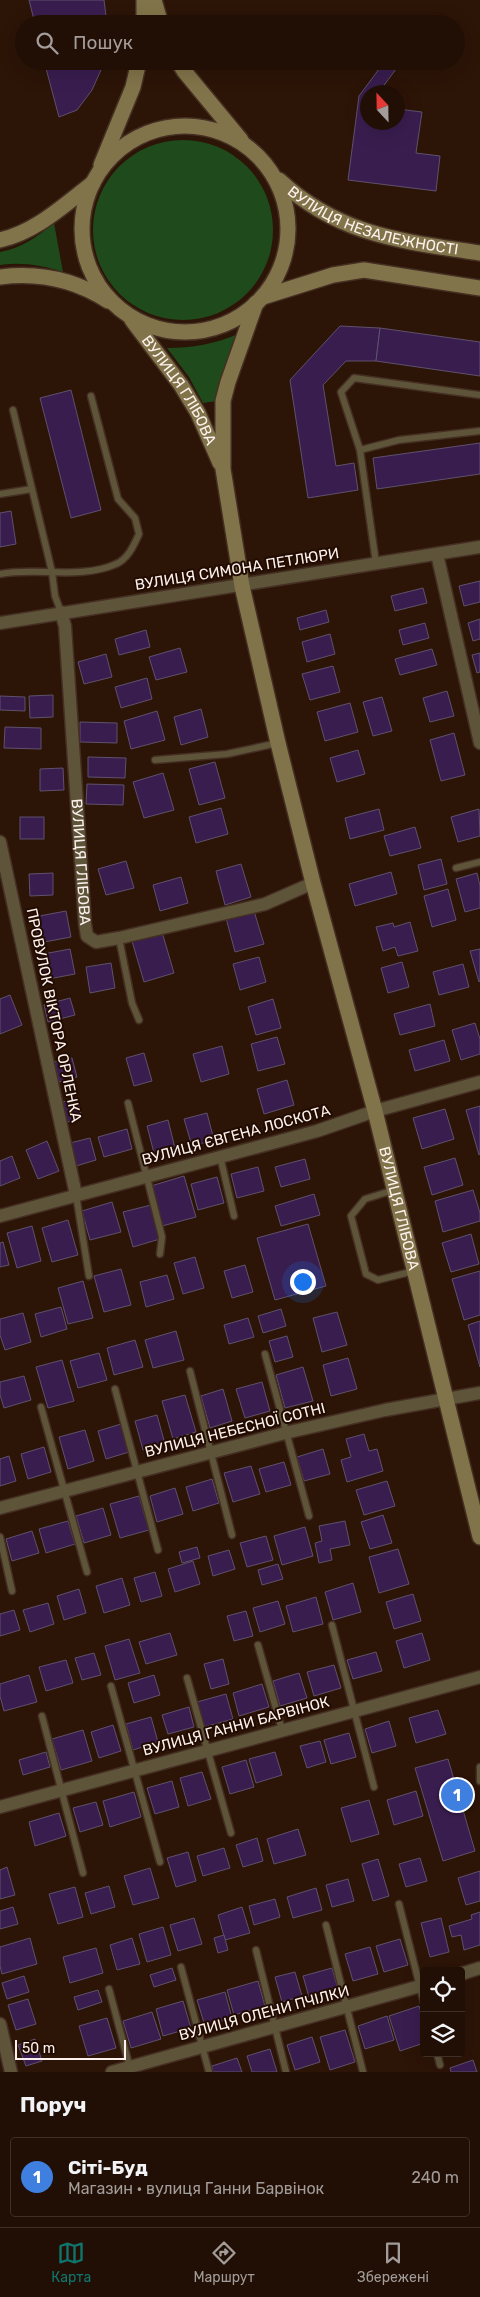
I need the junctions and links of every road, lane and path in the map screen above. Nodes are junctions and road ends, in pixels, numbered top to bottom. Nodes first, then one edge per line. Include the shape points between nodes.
1 (144, 0) edge
2 (154, 0) edge
3 (144, 15) edge
4 (158, 15) edge
5 (137, 70) edge
6 (184, 70) edge
7 (247, 147) junction
8 (273, 175) junction
9 (95, 179) junction
10 (0, 240) edge
11 (480, 253) edge
12 (0, 277) edge
13 (480, 288) edge
14 (260, 300) junction
15 (125, 313) junction
16 (480, 395) edge
17 (91, 396) dead end
18 (13, 410) dead end
19 (480, 431) edge
20 (360, 450) junction
21 (223, 469) junction
22 (32, 489) junction
23 (0, 494) edge
24 (480, 547) edge
25 (437, 554) junction
26 (376, 563) junction
27 (52, 572) junction
28 (0, 574) edge
29 (242, 586) junction
30 (61, 612) junction
31 (0, 623) edge
32 (278, 743) junction
33 (480, 743) edge
34 (155, 760) dead end
35 (0, 842) edge
36 (480, 862) edge
37 (456, 868) dead end
38 (313, 883) junction
39 (119, 938) junction
40 (139, 1020) dead end
41 (480, 1082) edge
42 (128, 1103) dead end
43 (375, 1111) junction
44 (220, 1156) junction
45 (147, 1176) junction
46 (395, 1190) junction
47 (76, 1195) junction
48 (0, 1216) edge
49 (234, 1216) dead end
50 (160, 1254) dead end
51 (415, 1271) junction
52 (89, 1276) dead end
53 (265, 1354) dead end
54 (190, 1371) dead end
55 (115, 1389) dead end
56 (480, 1393) edge
57 (447, 1399) junction
58 (42, 1406) dead end
59 (285, 1433) junction
60 (210, 1452) junction
61 (139, 1471) junction
62 (64, 1491) junction
63 (0, 1508) edge
64 (309, 1516) dead end
65 (232, 1535) dead end
66 (0, 1537) edge
67 (480, 1537) edge
68 (158, 1550) dead end
69 (87, 1572) dead end
70 (12, 1591) dead end
71 (332, 1625) dead end
72 (258, 1645) dead end
73 (480, 1677) edge
74 (187, 1678) dead end
75 (111, 1686) dead end
76 (355, 1710) junction
77 (42, 1716) dead end
78 (282, 1730) junction
79 (207, 1750) junction
80 (480, 1767) edge
81 (134, 1770) junction
82 (480, 1781) edge
83 (374, 1787) dead end
84 (62, 1790) junction
85 (0, 1807) edge
86 (231, 1834) dead end
87 (160, 1862) dead end
88 (83, 1874) dead end
89 (399, 1904) dead end
90 (326, 1925) dead end
91 (256, 1950) dead end
92 (182, 1967) dead end
93 (480, 1968) edge
94 (465, 1973) edge
95 (420, 1979) edge
96 (420, 1987) edge
97 (109, 1989) dead end
98 (346, 2008) junction
99 (0, 2024) edge
100 (275, 2026) junction
101 (2, 2038) edge
102 (203, 2047) junction
103 (438, 2057) edge
104 (440, 2065) dead end
105 (130, 2069) edge
106 (11, 2072) edge
107 (112, 2072) edge
108 (208, 2072) edge
109 (286, 2072) edge
110 (363, 2072) edge

1 - 3 main road
2 - 4 main road
5 - 9 main road
6 - 7 main road
7 - 8 main road, ВУЛИЦЯ НЕЗАЛЕЖНОСТІ
7 - 9 main road, ВУЛИЦЯ НЕЗАЛЕЖНОСТІ via 208,129 166,128 127,145 110,159
8 - 11 main road, ВУЛИЦЯ НЕЗАЛЕЖНОСТІ via 309,206 358,229 386,238
8 - 14 main road, ВУЛИЦЯ НЕЗАЛЕЖНОСТІ via 287,216 288,238 284,259 275,279
9 - 10 main road, ВУЛИЦЯ НЕЗАЛЕЖНОСТІ via 38,225
9 - 15 main road, ВУЛИЦЯ НЕЗАЛЕЖНОСТІ via 82,222 87,261 95,280
12 - 15 main road, ВУЛИЦЯ НЕЗАЛЕЖНОСТІ via 44,276 72,283 94,292
13 - 14 main road, ВУЛИЦЯ НЕЗАЛЕЖНОСТІ via 364,270 333,275
14 - 15 main road, ВУЛИЦЯ НЕЗАЛЕЖНОСТІ via 224,325 185,332 146,325
14 - 21 main road, ВУЛИЦЯ ГЛІБОВА via 223,401
15 - 21 main road, ВУЛИЦЯ ГЛІБОВА via 181,385 198,413
16 - 20 lane via 354,378 341,392
17 - 27 lane via 118,499 135,518 139,534 130,552 117,564 86,572
18 - 22 lane
19 - 20 lane via 399,440
20 - 26 lane
21 - 29 main road, ВУЛИЦЯ ГЛІБОВА
22 - 23 lane
22 - 27 lane
24 - 25 street, ВУЛИЦЯ СИМОНА ПЕТЛЮРИ
25 - 26 street, ВУЛИЦЯ СИМОНА ПЕТЛЮРИ
25 - 33 street
26 - 29 street, ВУЛИЦЯ СИМОНА ПЕТЛЮРИ
27 - 28 lane
27 - 30 lane
29 - 30 street, ВУЛИЦЯ СИМОНА ПЕТЛЮРИ
29 - 32 main road, ВУЛИЦЯ ГЛІБОВА
30 - 31 street, ВУЛИЦЯ СИМОНА ПЕТЛЮРИ
30 - 39 street, ВУЛИЦЯ ГЛІБОВА via 65,626 85,924 88,936 96,942
32 - 34 lane via 227,754
32 - 38 main road, ВУЛИЦЯ ГЛІБОВА
35 - 47 street, ПРОВУЛОК ВІКТОРА ОРЛЕНКА
36 - 37 lane
38 - 39 street, ВУЛИЦЯ ГЛІБОВА via 265,904
38 - 43 main road, ВУЛИЦЯ ГЛІБОВА
39 - 40 lane via 132,1003
41 - 43 street, ВУЛИЦЯ ЄВГЕНА ЛОСКОТА
42 - 45 lane
43 - 44 street, ВУЛИЦЯ ЄВГЕНА ЛОСКОТА
43 - 46 main road, ВУЛИЦЯ ГЛІБОВА
44 - 45 street, ВУЛИЦЯ ЄВГЕНА ЛОСКОТА
44 - 49 lane
45 - 47 street, ВУЛИЦЯ ЄВГЕНА ЛОСКОТА
45 - 50 lane via 162,1237
46 - 51 main road, ВУЛИЦЯ ГЛІБОВА
46 - 51 lane via 365,1198 351,1216 366,1274 378,1280
47 - 48 street, ВУЛИЦЯ ЄВГЕНА ЛОСКОТА
47 - 52 lane
51 - 57 main road, ВУЛИЦЯ ГЛІБОВА
53 - 59 lane
54 - 60 lane
55 - 61 lane
56 - 57 street, ВУЛИЦЯ НЕБЕСНОЇ СОТНІ
57 - 59 street, ВУЛИЦЯ НЕБЕСНОЇ СОТНІ
57 - 67 main road, ВУЛИЦЯ ГЛІБОВА
58 - 62 lane
59 - 60 street, ВУЛИЦЯ НЕБЕСНОЇ СОТНІ
59 - 64 lane
60 - 61 street, ВУЛИЦЯ НЕБЕСНОЇ СОТНІ
60 - 65 lane
61 - 62 street, ВУЛИЦЯ НЕБЕСНОЇ СОТНІ
61 - 68 lane
62 - 63 street, ВУЛИЦЯ НЕБЕСНОЇ СОТНІ
62 - 69 lane
66 - 70 lane
71 - 76 lane
72 - 78 lane
73 - 76 street, ВУЛИЦЯ ГАННИ БАРВІНОК
74 - 79 lane
75 - 81 lane
76 - 78 street, ВУЛИЦЯ ГАННИ БАРВІНОК
76 - 83 lane
77 - 84 lane
78 - 79 street, ВУЛИЦЯ ГАННИ БАРВІНОК
79 - 81 street, ВУЛИЦЯ ГАННИ БАРВІНОК
79 - 86 lane
80 - 82 lane
81 - 84 street, ВУЛИЦЯ ГАННИ БАРВІНОК
81 - 87 lane
84 - 85 street, ВУЛИЦЯ ГАННИ БАРВІНОК
84 - 88 lane
89 - 95 lane
90 - 98 lane
91 - 100 lane
92 - 102 lane
93 - 94 street
96 - 98 street, ВУЛИЦЯ ОЛЕНИ ПЧІЛКИ
97 - 105 lane
98 - 100 street, ВУЛИЦЯ ОЛЕНИ ПЧІЛКИ
98 - 110 lane
99 - 101 street
100 - 102 street, ВУЛИЦЯ ОЛЕНИ ПЧІЛКИ
100 - 109 lane
101 - 106 street
102 - 105 street, ВУЛИЦЯ ОЛЕНИ ПЧІЛКИ
102 - 108 lane
103 - 104 lane
105 - 107 street, ВУЛИЦЯ ОЛЕНИ ПЧІЛКИ

